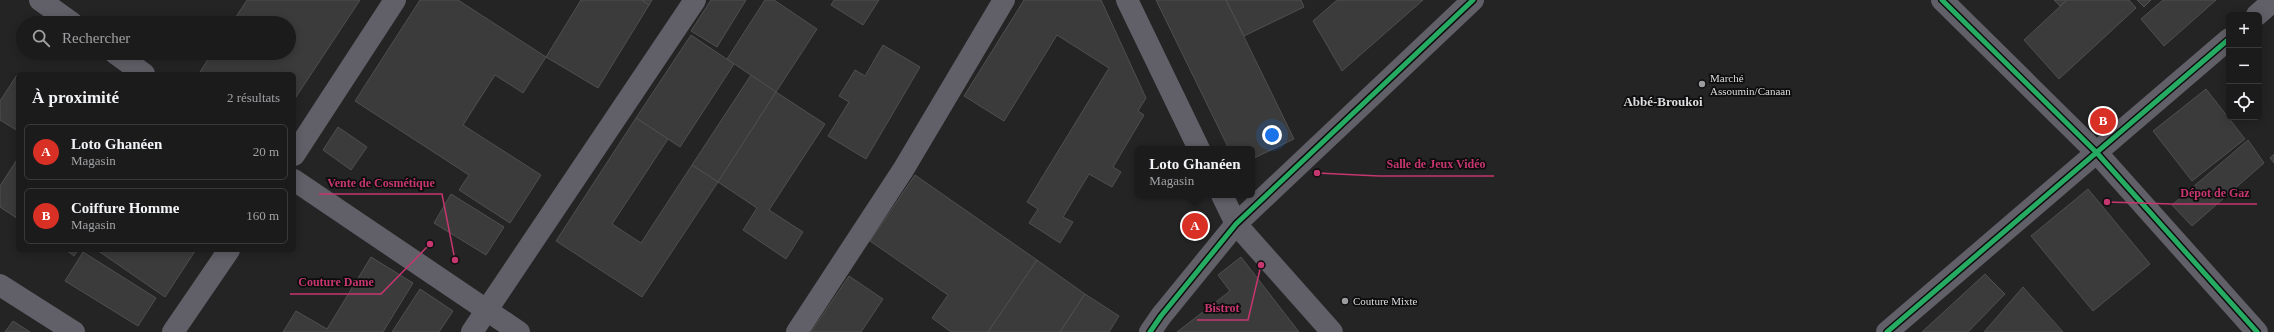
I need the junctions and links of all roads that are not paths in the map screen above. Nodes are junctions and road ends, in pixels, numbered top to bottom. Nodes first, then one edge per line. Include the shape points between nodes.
1 (40, 0) edge
2 (395, 0) edge
3 (694, 0) edge
4 (1004, 0) edge
5 (1127, 0) edge
6 (1473, 0) edge
7 (1942, 0) edge
8 (2274, 0) edge
9 (2260, 12) edge
10 (62, 16) edge
11 (2226, 42) edge
12 (125, 60) edge
13 (141, 72) edge
14 (1198, 146) edge
15 (296, 152) edge
16 (2097, 153) junction
17 (296, 181) edge
18 (1223, 198) edge
19 (1236, 224) junction
20 (228, 252) edge
21 (0, 285) edge
22 (486, 310) junction
23 (74, 332) edge
24 (173, 332) edge
25 (472, 332) edge
26 (519, 332) edge
27 (797, 332) edge
28 (1150, 332) edge
29 (1332, 332) edge
30 (1888, 332) edge
31 (2257, 332) edge

1 - 10 street
2 - 15 street
3 - 22 street
4 - 27 street via 903,170
5 - 14 street
6 - 19 street
7 - 16 street
8 - 9 street
11 - 16 street
12 - 13 street
16 - 30 street
16 - 31 street
17 - 22 street
18 - 19 street
19 - 28 street
19 - 29 street
20 - 24 street
21 - 23 street
22 - 25 street
22 - 26 street

